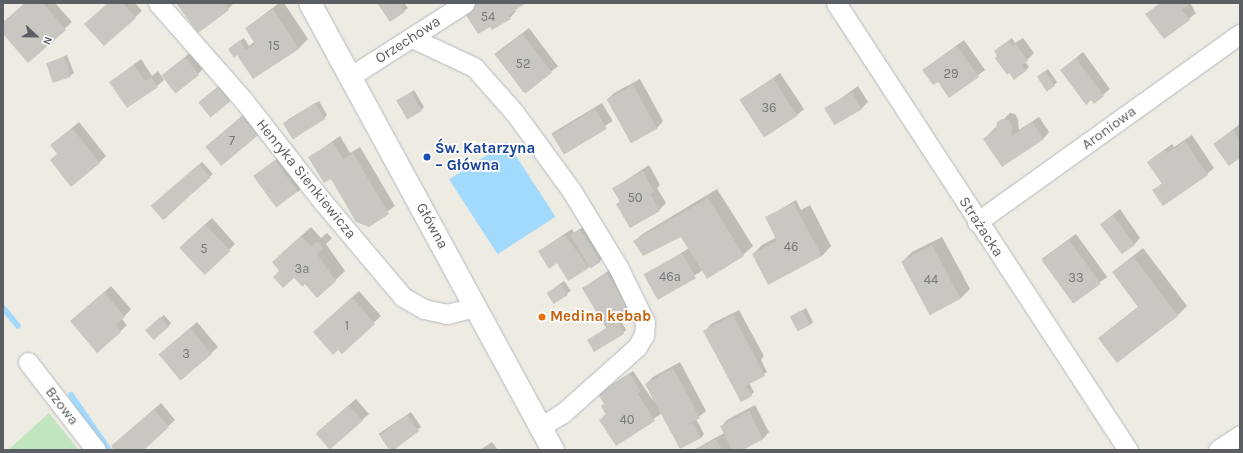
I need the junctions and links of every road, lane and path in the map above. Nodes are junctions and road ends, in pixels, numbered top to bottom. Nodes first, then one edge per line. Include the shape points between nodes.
1 (158, 3) edge
2 (310, 3) edge
3 (465, 3) edge
4 (836, 3) edge
5 (1240, 34) edge
6 (412, 38) junction
7 (351, 76) junction
8 (977, 222) junction
9 (476, 307) junction
10 (28, 362) dead end
11 (540, 427) junction
12 (1240, 435) edge
13 (96, 450) edge
14 (552, 450) edge
15 (1128, 450) edge
16 (1218, 450) edge

1 - 9 street, Henryka Sienkiewicza via 244,101 323,202 403,297 424,309 447,314
2 - 7 street, Główna
3 - 6 street, Orzechowa
4 - 8 street, Strażacka
5 - 8 street, Aroniowa
6 - 7 street, Orzechowa
6 - 11 street via 474,67 514,112 571,190 618,267 645,322 644,335 637,347 562,413
7 - 9 street, Główna
8 - 15 street, Strażacka
9 - 11 street, Główna
10 - 13 street, Bzowa
11 - 14 street, Główna
12 - 16 street

